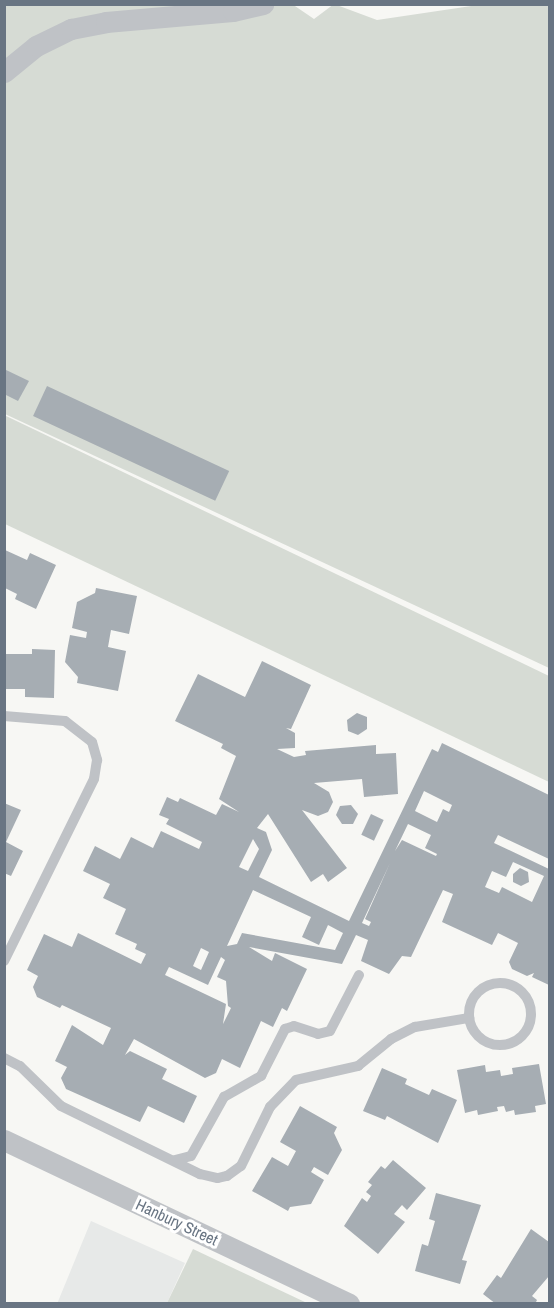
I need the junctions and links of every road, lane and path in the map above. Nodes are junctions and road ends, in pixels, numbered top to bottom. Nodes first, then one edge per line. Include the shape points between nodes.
1 (263, 4) edge
2 (4, 72) edge
3 (4, 716) edge
4 (4, 961) edge
5 (359, 975) dead end
6 (469, 1018) junction
7 (4, 1058) edge
8 (4, 1140) edge
9 (172, 1160) junction
10 (349, 1304) edge

1 - 2 street via 233,11 106,22 71,30 36,46
3 - 4 lane via 65,721 92,742 97,760 94,779
5 - 9 lane via 330,1031 318,1034 294,1026 285,1029 261,1076 219,1101 191,1156
6 - 6 lane via 472,999 486,986 496,983 522,992 531,1009 528,1028 514,1042 504,1044 485,1041
6 - 9 lane via 416,1027 391,1039 357,1066 296,1080 277,1098 241,1166 227,1176 210,1177
7 - 9 lane via 20,1066 61,1106
8 - 10 street, Hanbury Street

